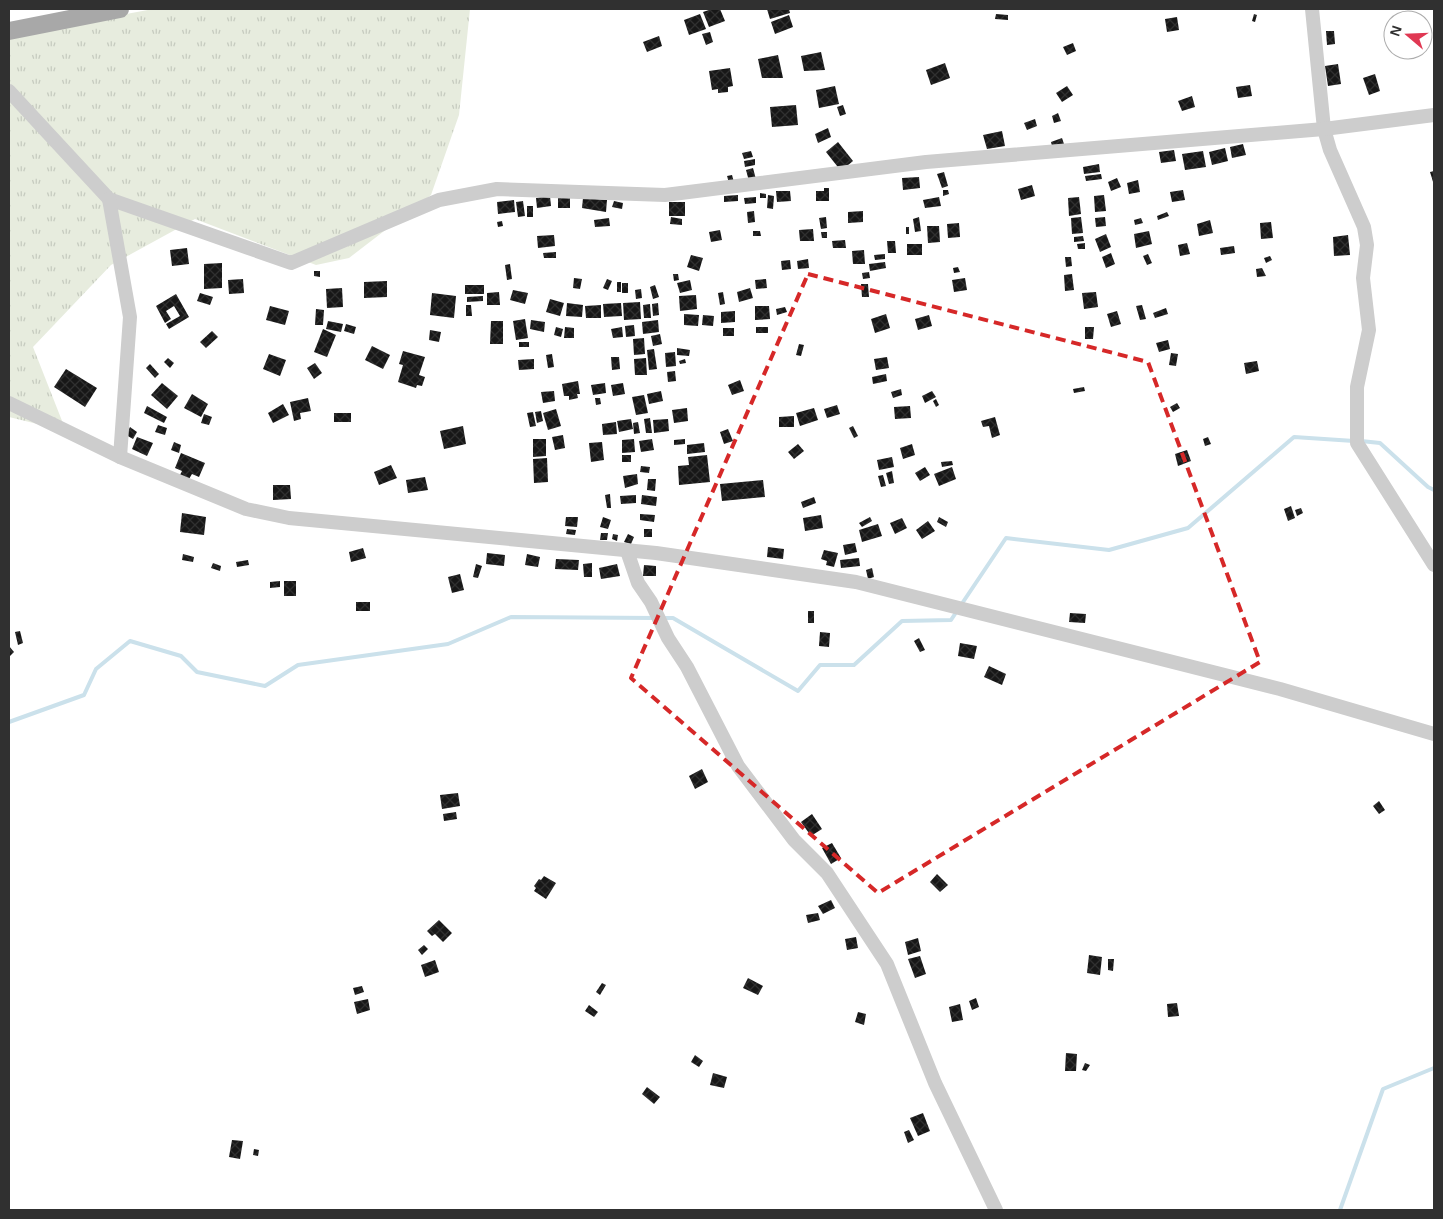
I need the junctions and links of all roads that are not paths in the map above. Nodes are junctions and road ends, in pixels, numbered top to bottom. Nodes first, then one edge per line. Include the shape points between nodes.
1 (120, 9) edge
2 (1312, 9) edge
3 (9, 30) edge
4 (9, 91) edge
5 (1434, 115) edge
6 (1324, 128) junction
7 (109, 199) junction
8 (9, 403) edge
9 (120, 457) junction
10 (627, 551) junction
11 (1434, 565) edge
12 (1434, 734) edge
13 (996, 1210) edge

1 - 3 main road
2 - 6 street
4 - 7 street
5 - 6 street
6 - 7 street via 926,162 665,195 497,188 439,200 291,263
6 - 11 street via 1330,150 1364,227 1367,245 1363,278 1369,330 1357,388 1357,443
7 - 9 street via 130,318
8 - 9 street
9 - 10 street via 246,509 288,518
10 - 12 street via 797,572 907,593 1280,689
10 - 13 street via 638,583 688,667 738,766 794,840 827,873 886,964 935,1083

